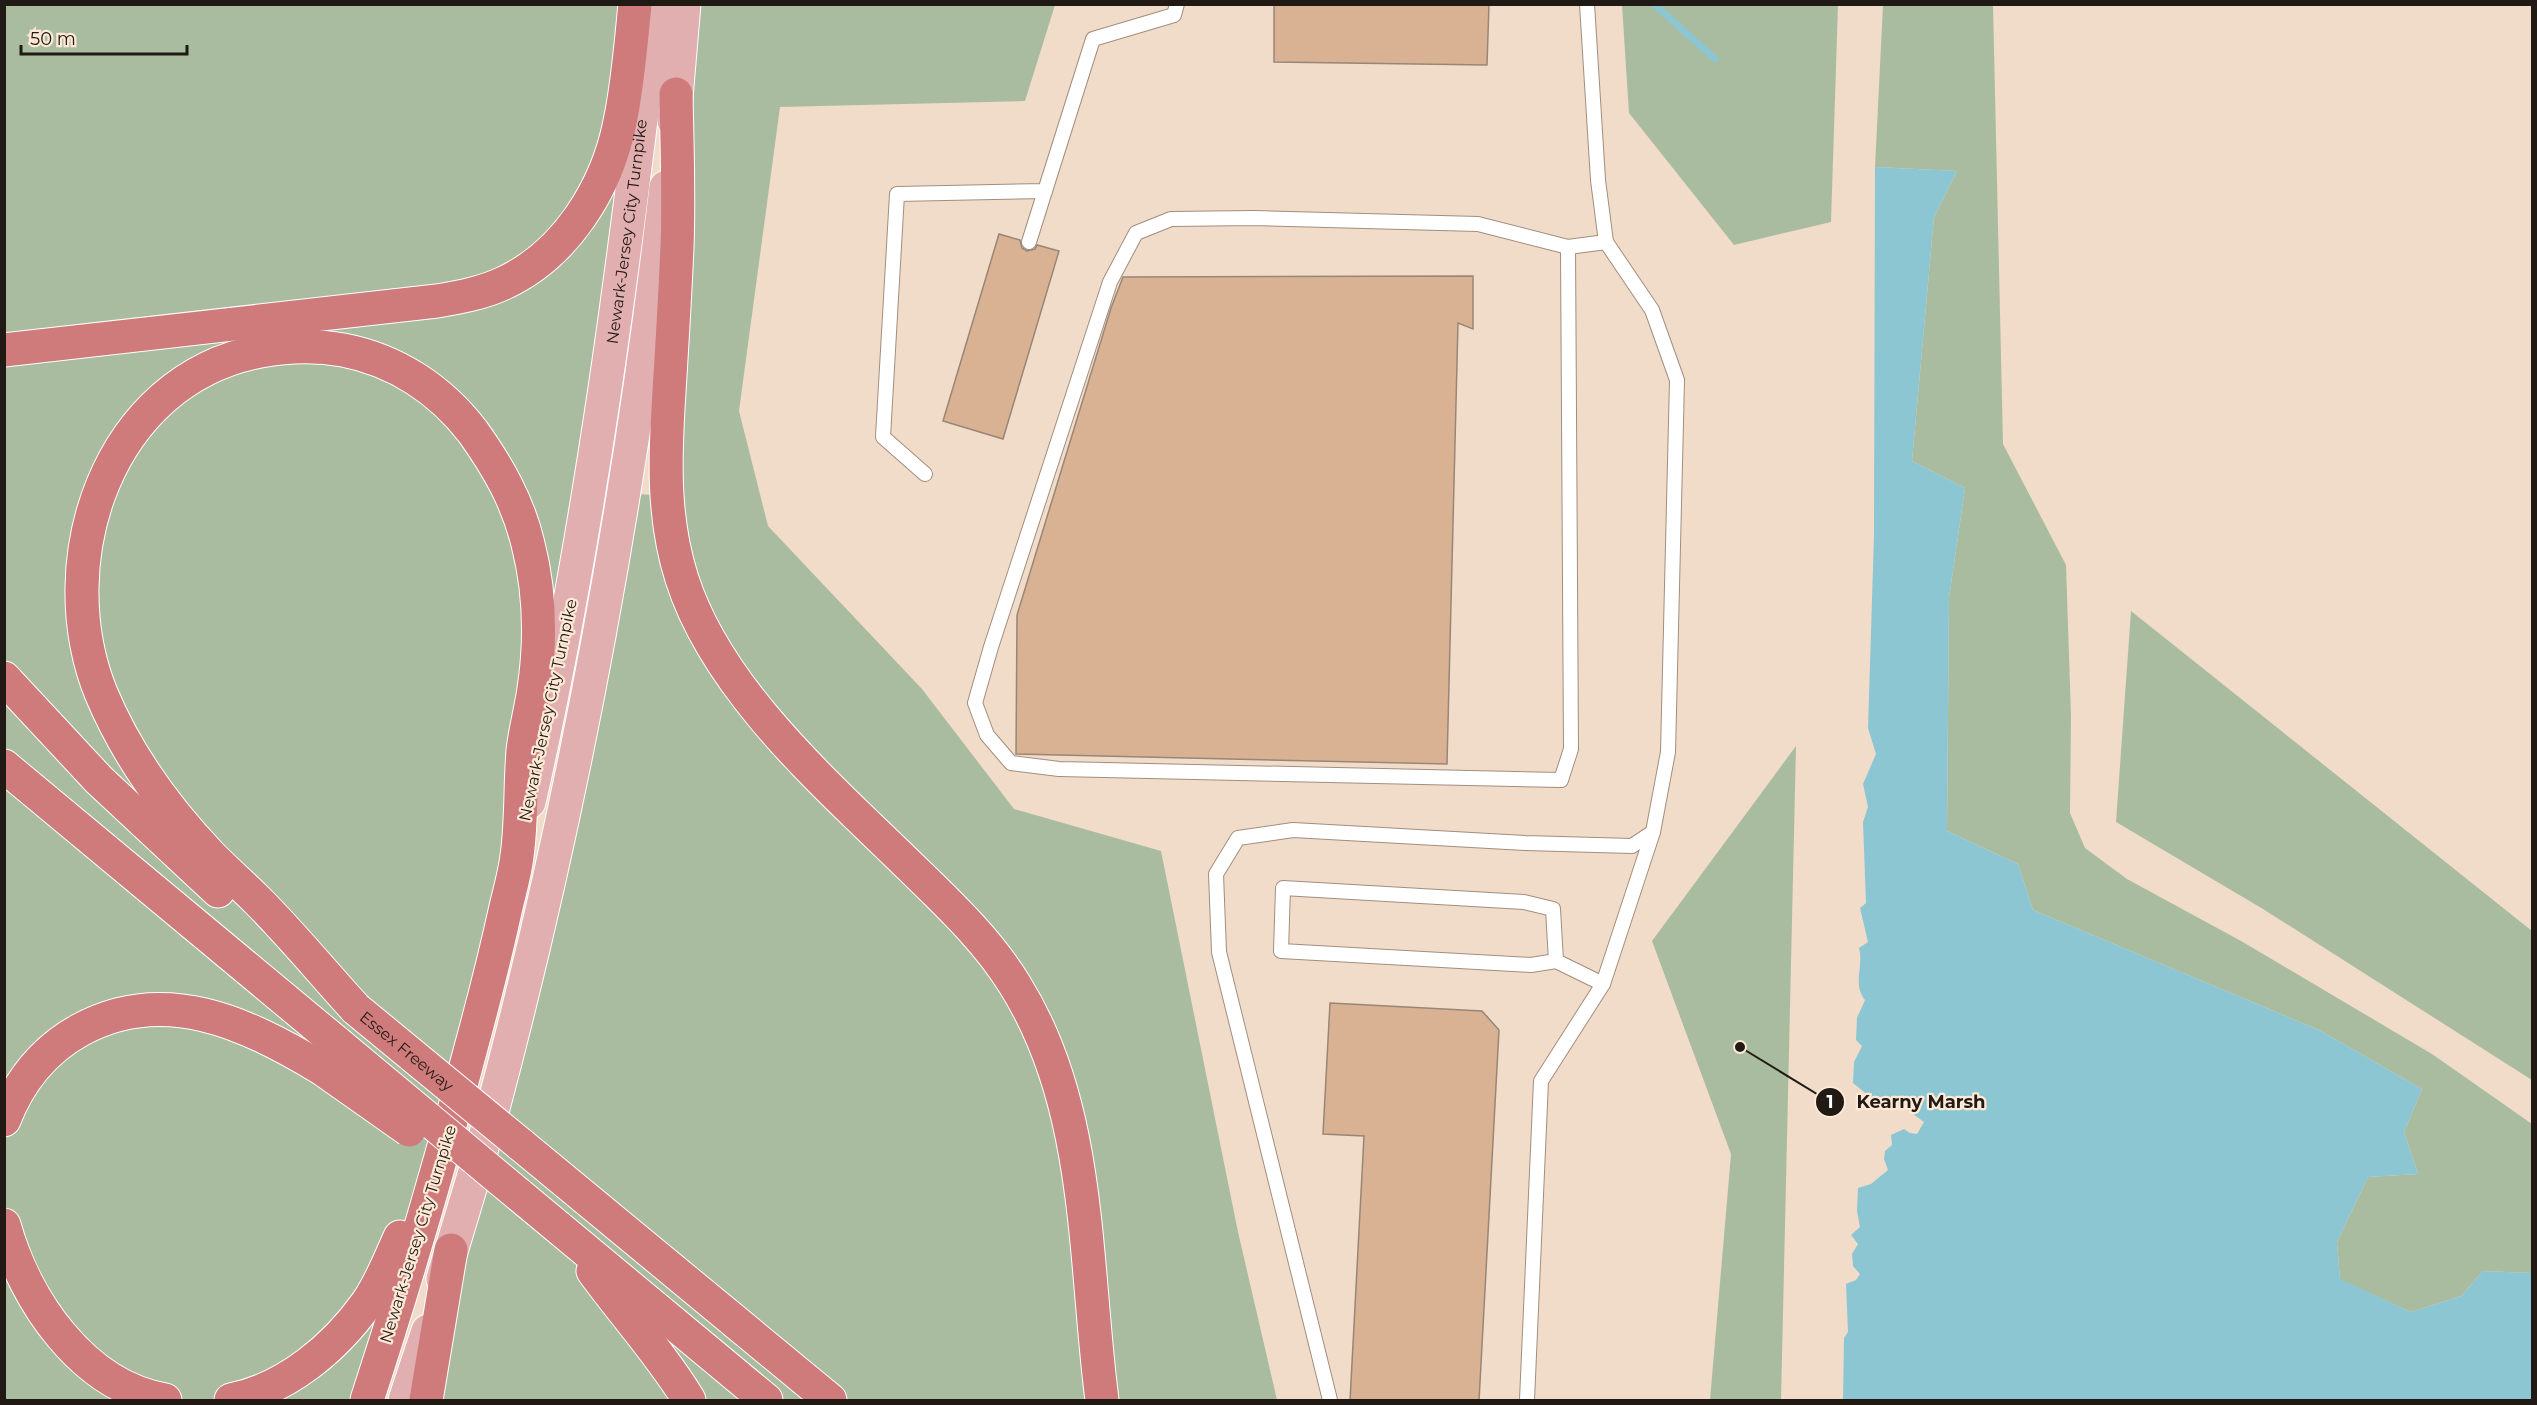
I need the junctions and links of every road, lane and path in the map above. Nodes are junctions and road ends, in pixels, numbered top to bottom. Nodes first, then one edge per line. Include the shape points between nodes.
1 (635, 4) edge
2 (655, 4) edge
3 (684, 4) edge
4 (1177, 4) edge
5 (1587, 4) edge
6 (676, 94) junction
7 (1045, 191) junction
8 (1029, 242) dead end
9 (1606, 242) junction
10 (1568, 247) junction
11 (4, 350) edge
12 (925, 474) dead end
13 (4, 678) edge
14 (4, 766) edge
15 (1653, 832) junction
16 (517, 857) junction
17 (1556, 961) junction
18 (1604, 984) junction
19 (356, 1009) junction
20 (329, 1055) junction
21 (457, 1102) junction
22 (4, 1120) edge
23 (4, 1225) edge
24 (564, 1231) junction
25 (451, 1250) junction
26 (165, 1401) edge
27 (231, 1401) edge
28 (367, 1401) edge
29 (405, 1401) edge
30 (426, 1401) edge
31 (689, 1401) edge
32 (766, 1401) edge
33 (830, 1401) edge
34 (1102, 1401) edge
35 (1330, 1401) edge
36 (1527, 1401) edge

1 - 11 highway via 620,123 604,174 586,208 562,240 519,275 488,290 437,301
2 - 16 main road, Newark-Jersey City Turnpike via 605,402 567,620
3 - 6 main road, Newark-Jersey City Turnpike
4 - 7 lane via 1174,15 1092,39
5 - 9 lane via 1598,180
6 - 25 main road, Newark-Jersey City Turnpike via 634,435 592,678 523,988
6 - 34 highway via 677,243 665,471 670,536 682,579 707,637 747,696 816,774 976,932 1015,985 1036,1023 1061,1090 1073,1141
7 - 8 lane
7 - 12 lane via 897,194 883,437
9 - 10 lane
9 - 15 lane via 1652,310 1677,380 1668,752
10 - 10 lane via 1478,224 1171,219 1136,233 1110,282 975,703 987,735 1011,763 1059,769 1561,780 1571,749
13 - 19 highway, Essex Freeway via 135,814
14 - 20 highway
15 - 18 lane
15 - 35 lane via 1632,846 1293,830 1238,838 1216,874 1219,952
16 - 19 highway via 523,748 537,657 537,603 529,545 513,497 475,435 445,401 408,374 370,357 330,348 291,347 246,354 207,369 174,391 147,415 121,448 95,505 84,544 81,586 88,651 111,715 164,799 212,856
16 - 21 highway, Newark-Jersey City Turnpike
17 - 17 lane via 1553,909 1524,902 1283,888 1281,951 1531,965
17 - 18 lane
18 - 36 lane via 1541,1081
19 - 33 highway, Essex Freeway, bridge
20 - 22 highway via 206,1015 172,1009 125,1012 91,1024 60,1042 26,1077
20 - 24 highway, bridge via 500,1179
21 - 27 highway via 386,1270 368,1302 329,1347 297,1371
21 - 28 highway, Newark-Jersey City Turnpike
23 - 26 highway via 36,1298 72,1347 117,1383
24 - 31 highway via 619,1308 661,1357
24 - 32 highway
25 - 29 main road, Newark-Jersey City Turnpike
25 - 30 highway

